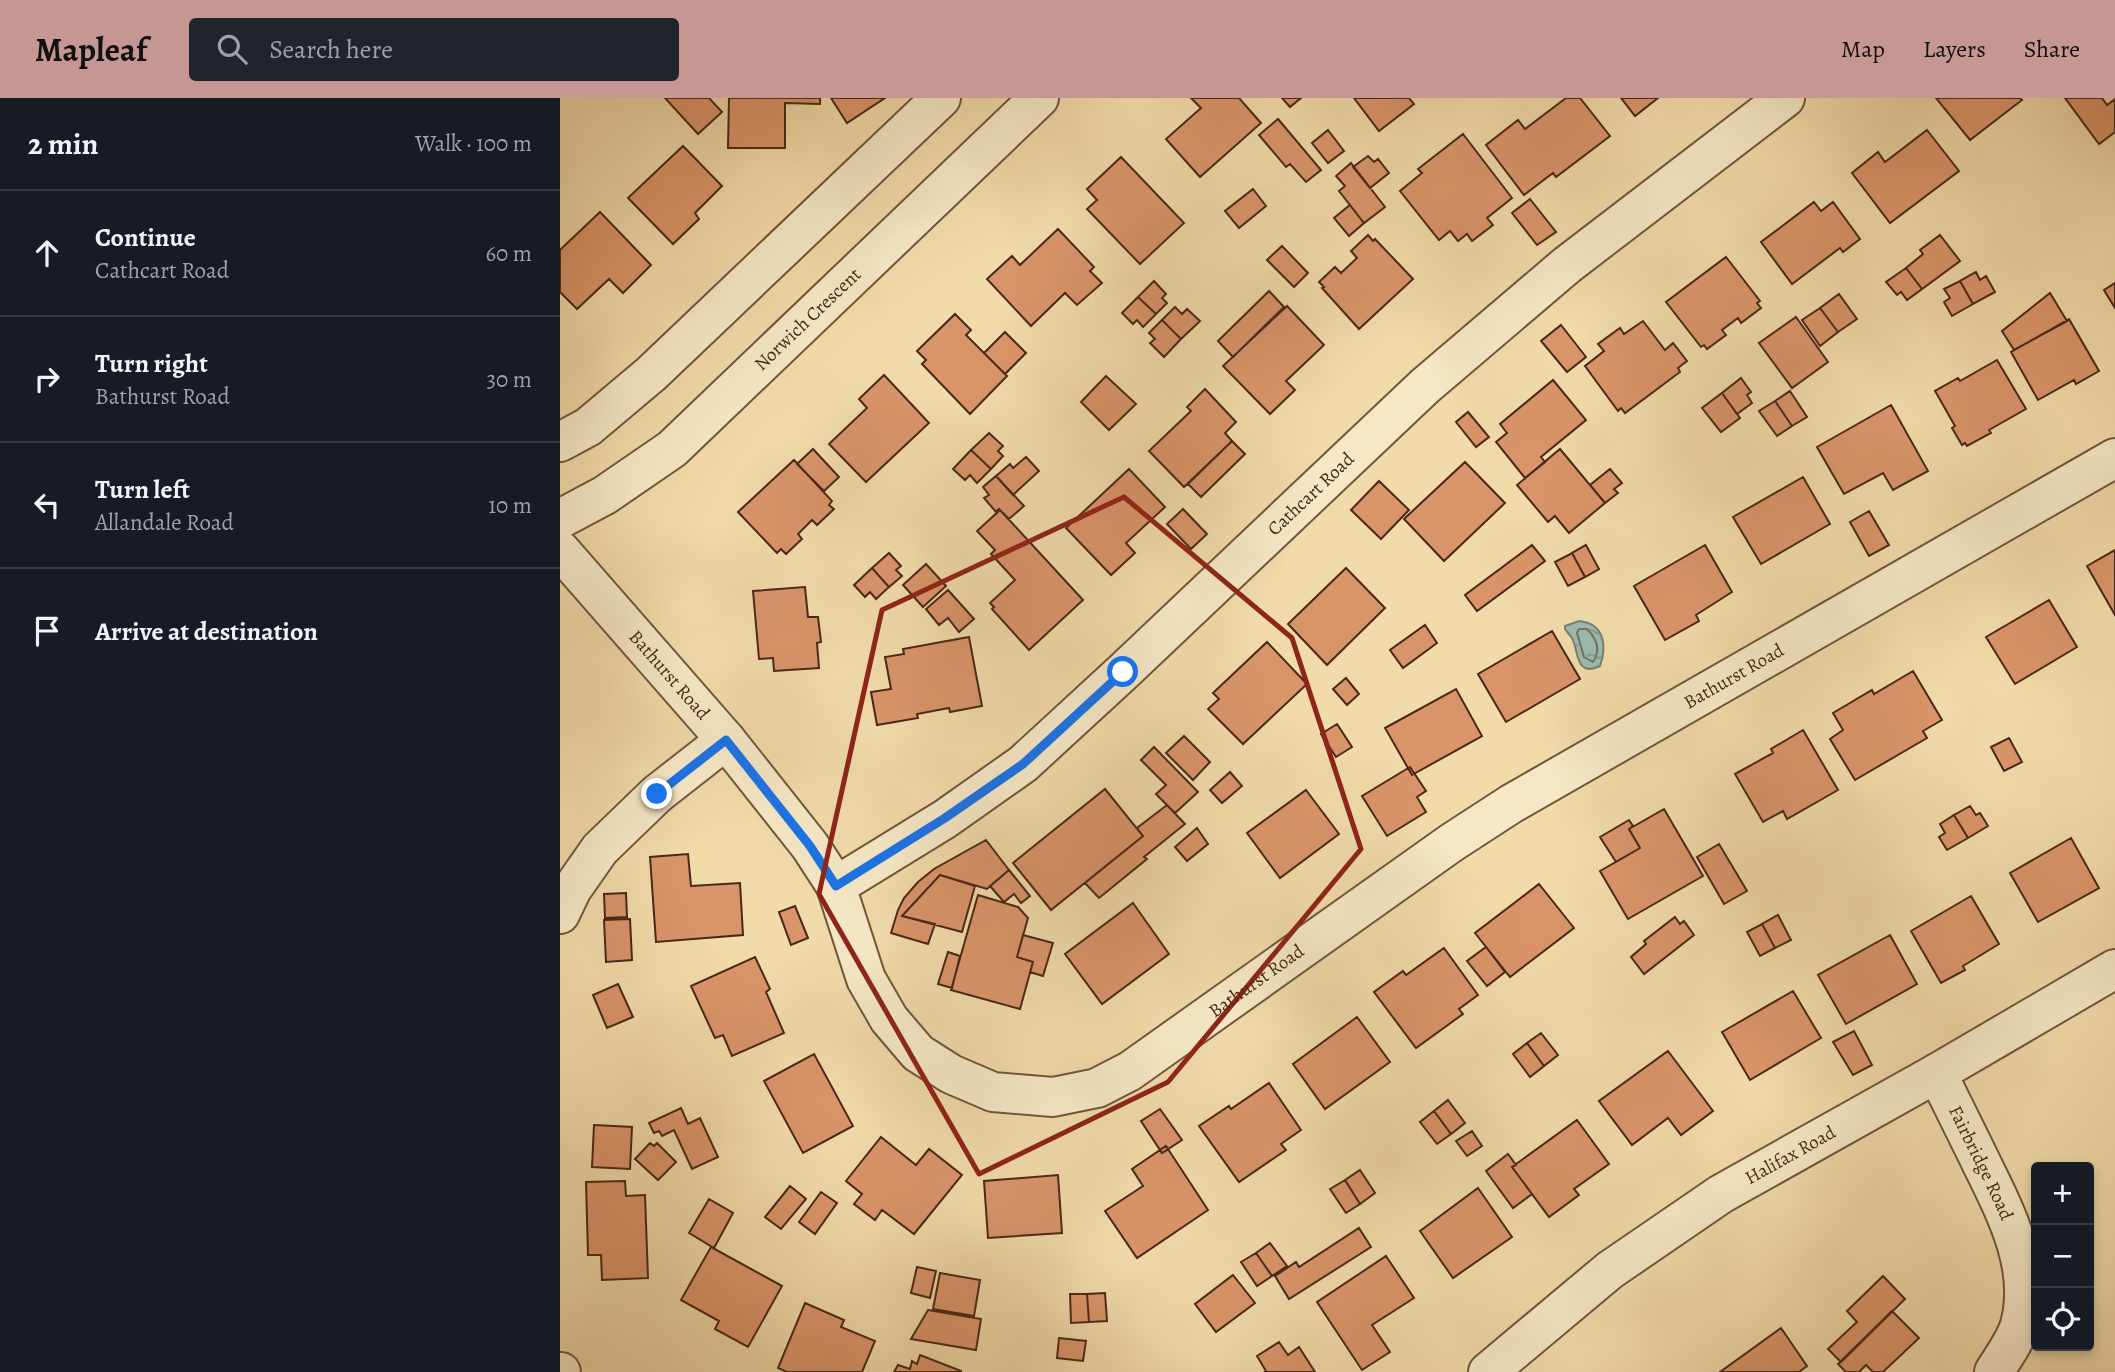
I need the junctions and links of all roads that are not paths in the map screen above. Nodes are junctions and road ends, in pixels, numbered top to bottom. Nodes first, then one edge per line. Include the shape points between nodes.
1 (941, 98) edge
2 (1785, 98) edge
3 (1027, 102) edge
4 (560, 442) edge
5 (2115, 458) edge
6 (560, 519) edge
7 (560, 550) edge
8 (726, 740) junction
9 (836, 886) junction
10 (560, 914) edge
11 (2115, 969) edge
12 (1937, 1073) junction
13 (1488, 1372) edge
14 (1994, 1372) edge

1 - 4 street via 651,374 588,426
2 - 9 street, Cathcart Road via 1567,265 1425,386 1023,764
3 - 6 street, Norwich Crescent via 672,449
5 - 9 street, Bathurst Road via 1511,804 1130,1071 1097,1088 1053,1097 993,1091 951,1074 918,1053 889,1019 866,979
7 - 8 street, Bathurst Road
8 - 9 street, Bathurst Road
8 - 10 street via 657,794 600,849
11 - 12 street, Halifax Road
12 - 13 street, Halifax Road via 1721,1194 1600,1278
12 - 14 street, Fairbridge Road via 2020,1253 2025,1299 2020,1326

